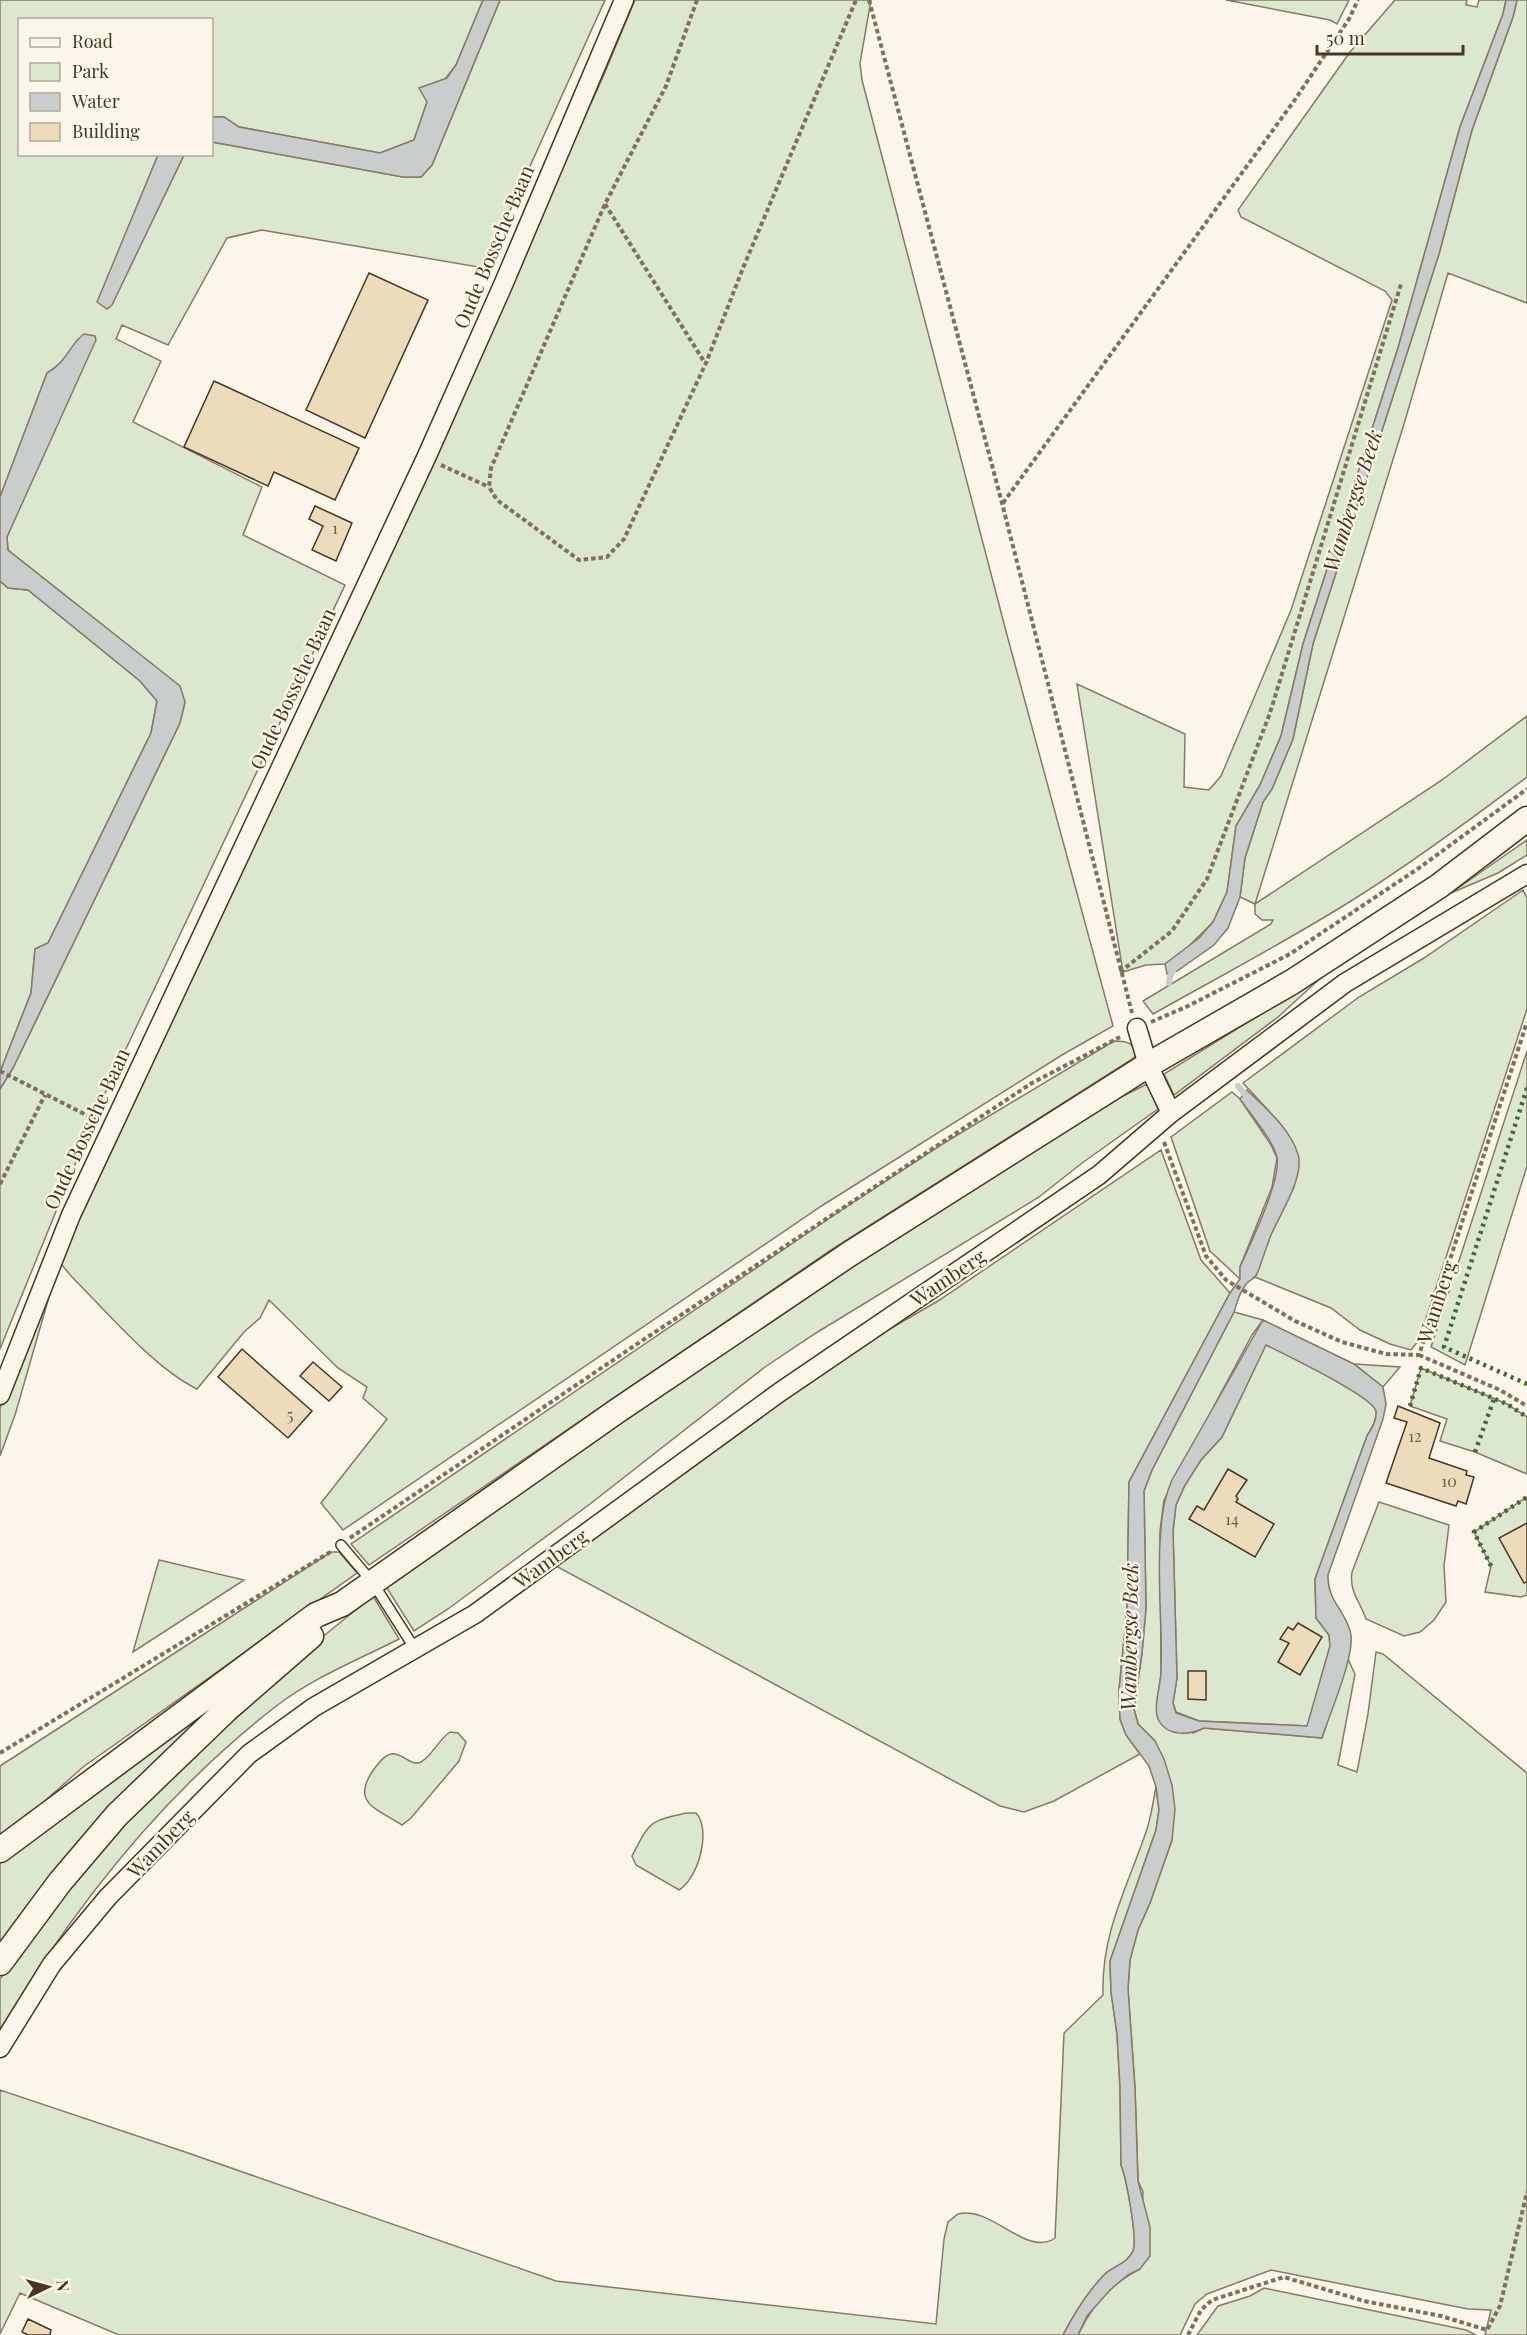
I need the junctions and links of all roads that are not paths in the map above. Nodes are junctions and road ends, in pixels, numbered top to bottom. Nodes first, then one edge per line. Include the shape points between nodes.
1 (624, 0) edge
2 (1527, 819) edge
3 (1527, 874) edge
4 (1137, 1028) road end
5 (1148, 1065) junction
6 (1165, 1119) junction
7 (0, 1395) edge
8 (341, 1545) road end
9 (373, 1583) junction
10 (342, 1604) junction
11 (415, 1649) junction
12 (0, 1850) edge
13 (0, 1963) edge
14 (0, 2048) edge

1 - 7 street, Oude Bossche Baan via 426,458 72,1215
2 - 5 main road via 1439,886 1292,982
3 - 6 street, Wamberg via 1345,983
4 - 5 street
5 - 6 street
5 - 9 main road via 851,1253 616,1411
6 - 11 street, Wamberg via 1099,1175 780,1392 475,1614
8 - 9 lane
9 - 10 main road
9 - 11 lane
10 - 12 main road via 316,1615
10 - 13 main road via 324,1626 226,1710 117,1815 60,1882
11 - 14 street, Wamberg via 314,1707 249,1754 108,1897 52,1964

